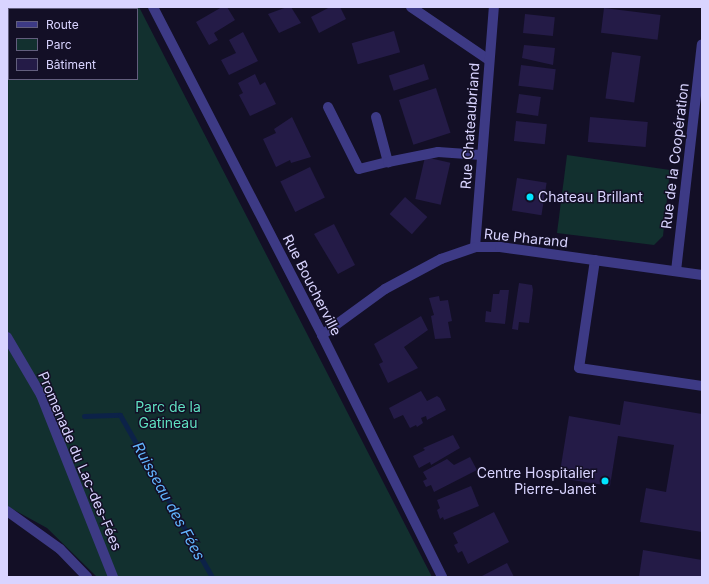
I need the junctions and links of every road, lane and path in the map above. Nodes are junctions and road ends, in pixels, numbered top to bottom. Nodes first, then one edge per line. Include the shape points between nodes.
1 (153, 7) edge
2 (412, 7) edge
3 (494, 7) edge
4 (702, 44) edge
5 (489, 60) junction
6 (328, 107) dead end
7 (376, 117) dead end
8 (481, 155) junction
9 (388, 162) junction
10 (475, 247) junction
11 (595, 260) junction
12 (676, 271) junction
13 (702, 275) edge
14 (322, 335) junction
15 (7, 337) edge
16 (702, 386) edge
17 (7, 511) edge
18 (87, 577) edge
19 (113, 577) edge
20 (442, 577) edge

1 - 14 street, Rue Boucherville
2 - 5 street
3 - 5 street, Rue Chateaubriand
4 - 12 street, Rue de la Coopération
5 - 8 street, Rue Chateaubriand
6 - 9 street via 359,169
7 - 9 street
8 - 9 street via 438,152
8 - 10 street, Rue Chateaubriand
10 - 11 street, Rue Pharand via 500,247
10 - 14 street, Rue Pharand via 441,259 385,290
11 - 12 street, Rue Pharand
11 - 16 street via 579,368
12 - 13 street, Rue Pharand
14 - 20 street, Rue Boucherville
15 - 19 street, Promenade du Lac-des-Fées via 41,395
17 - 18 street via 60,549

